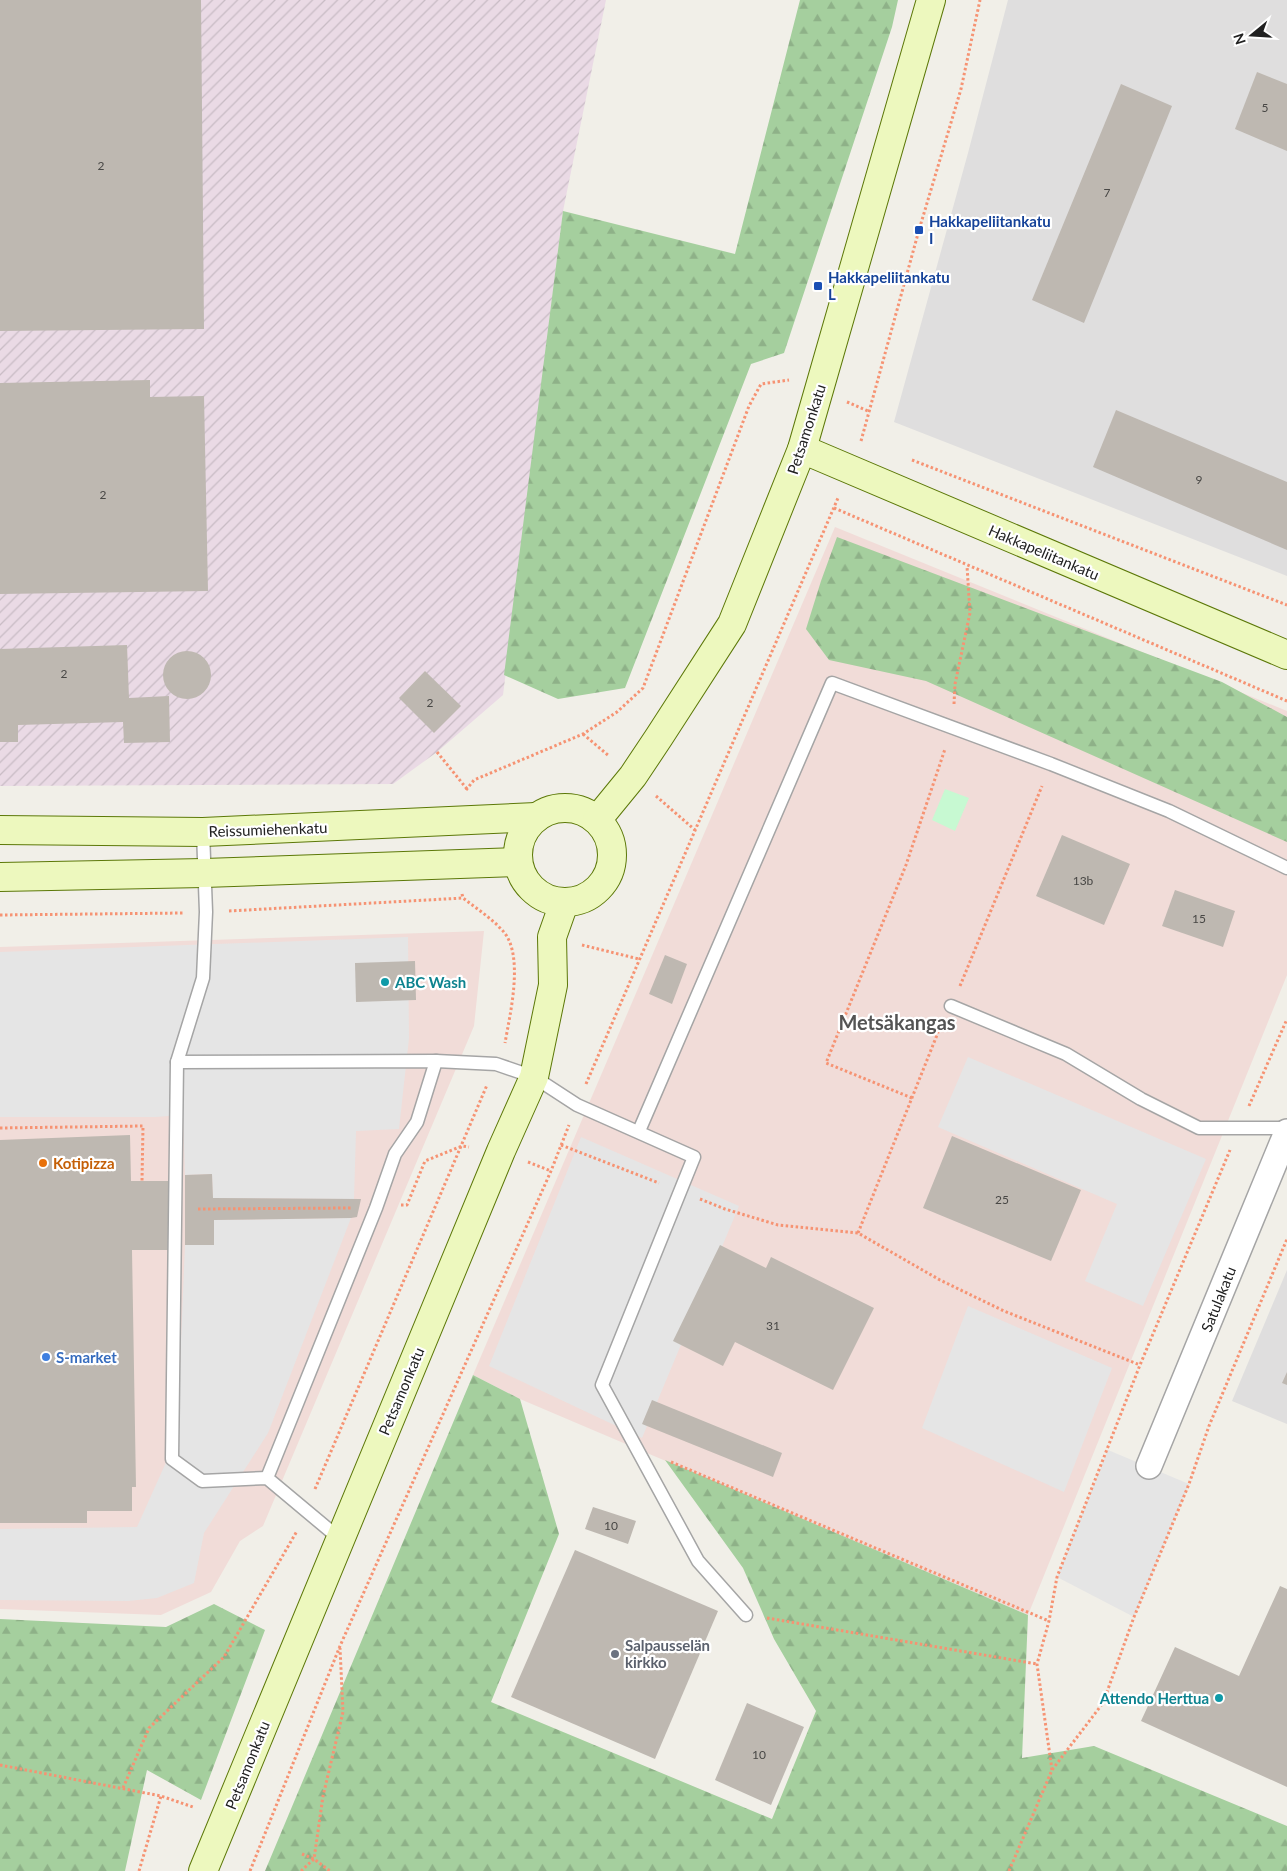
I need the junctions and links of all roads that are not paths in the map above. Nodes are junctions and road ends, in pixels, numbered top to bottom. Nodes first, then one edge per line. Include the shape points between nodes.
1 (931, 0) edge
2 (802, 449) junction
3 (1287, 655) edge
4 (536, 817) junction
5 (597, 820) junction
6 (0, 830) edge
7 (203, 832) junction
8 (518, 862) junction
9 (1287, 868) edge
10 (204, 873) junction
11 (0, 877) edge
12 (564, 903) junction
13 (952, 1006) dead end
14 (436, 1061) junction
15 (177, 1062) junction
16 (534, 1077) junction
17 (1287, 1128) edge
18 (639, 1131) junction
19 (1287, 1132) edge
20 (1149, 1466) dead end
21 (266, 1478) junction
22 (340, 1539) junction
23 (746, 1615) road end
24 (203, 1871) edge

1 - 2 street, Petsamonkatu
2 - 3 street, Hakkapeliitankatu
2 - 5 street, Petsamonkatu via 732,624 633,776
4 - 5 street via 551,809 568,807 584,811
4 - 7 street, Reissumiehenkatu
4 - 8 street via 521,837
5 - 12 street via 608,833 612,865 606,880 594,893
6 - 7 street, Reissumiehenkatu
7 - 10 lane
8 - 10 street
8 - 12 street via 523,878 533,890 547,899
9 - 18 lane via 1169,811 832,683
10 - 11 street
10 - 15 lane via 203,978
12 - 16 street, Petsamonkatu via 552,937 552,985
13 - 17 lane via 1066,1054 1141,1099 1199,1128
14 - 15 lane
14 - 16 lane via 496,1064
14 - 21 lane via 417,1122 395,1154
15 - 21 lane via 172,1459 202,1481
16 - 18 lane via 577,1105
16 - 22 street, Petsamonkatu
18 - 23 lane via 694,1157 602,1385 698,1561
19 - 20 street, Satulakatu
21 - 22 lane
22 - 24 street, Petsamonkatu

